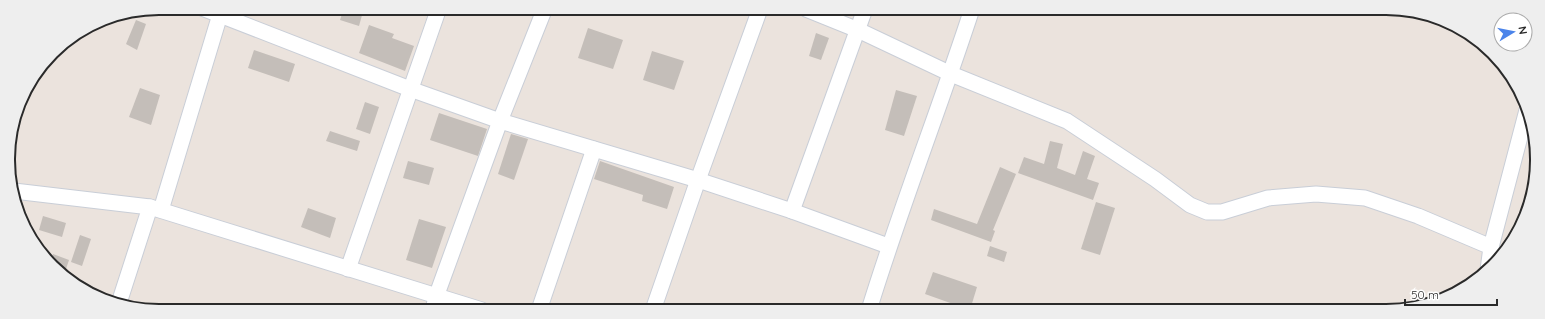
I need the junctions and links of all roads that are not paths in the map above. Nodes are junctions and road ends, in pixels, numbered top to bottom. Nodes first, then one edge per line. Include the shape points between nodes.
1 (220, 15) edge
2 (231, 15) edge
3 (436, 15) edge
4 (542, 15) edge
5 (758, 15) edge
6 (821, 15) edge
7 (863, 15) edge
8 (970, 15) edge
9 (858, 30) junction
10 (951, 74) junction
11 (410, 88) junction
12 (1524, 120) edge
13 (500, 121) junction
14 (594, 149) junction
15 (698, 180) junction
16 (19, 192) edge
17 (155, 208) junction
18 (792, 211) junction
19 (888, 246) junction
20 (1491, 246) junction
21 (1489, 261) edge
22 (348, 269) junction
23 (120, 298) edge
24 (434, 303) edge
25 (541, 304) edge
26 (655, 304) edge
27 (871, 304) edge

1 - 17 street
2 - 11 street
3 - 11 street
4 - 13 street
5 - 15 street
6 - 9 street
7 - 9 street
8 - 10 street
9 - 10 street
9 - 18 street
10 - 19 street
10 - 20 street via 1067,121 1190,205 1207,212 1222,212 1268,198 1316,194 1365,198 1418,216
11 - 13 street
11 - 22 street
12 - 20 street
13 - 14 street
13 - 24 street
14 - 15 street
14 - 25 street
15 - 18 street
15 - 26 street
16 - 17 street
17 - 22 street
17 - 23 street
18 - 19 street
19 - 27 street
20 - 21 street
22 - 24 street

